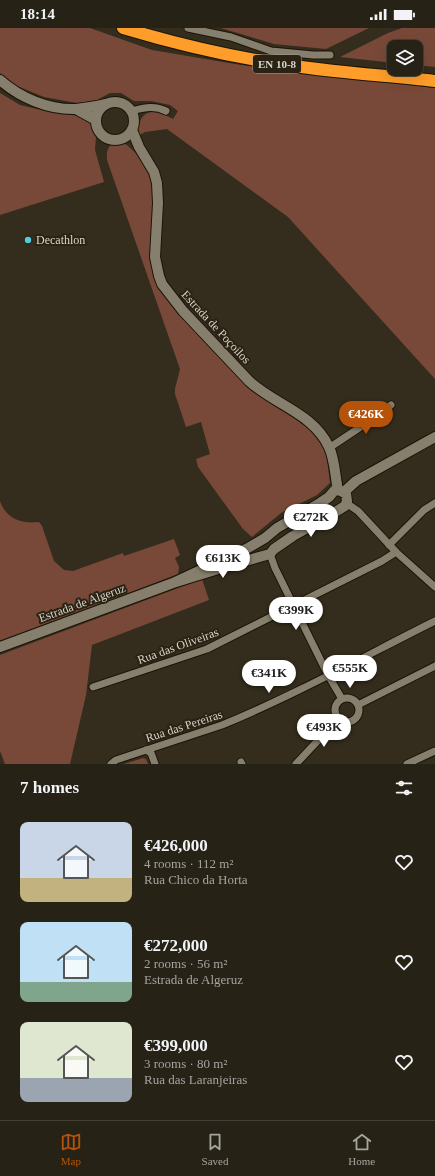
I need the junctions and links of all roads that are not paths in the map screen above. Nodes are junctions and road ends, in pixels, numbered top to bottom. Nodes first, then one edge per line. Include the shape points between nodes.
1 (123, 28) edge
2 (188, 28) edge
3 (330, 55) dead end
4 (0, 80) edge
5 (435, 81) edge
6 (107, 104) junction
7 (76, 109) junction
8 (131, 111) junction
9 (166, 111) dead end
10 (96, 120) junction
11 (132, 130) junction
12 (123, 138) junction
13 (139, 147) junction
14 (391, 405) dead end
15 (435, 437) edge
16 (329, 448) junction
17 (341, 491) junction
18 (329, 497) junction
19 (344, 505) junction
20 (433, 506) edge
21 (263, 539) junction
22 (389, 545) junction
23 (396, 552) junction
24 (271, 553) junction
25 (173, 583) junction
26 (435, 587) edge
27 (294, 606) junction
28 (435, 620) edge
29 (0, 647) edge
30 (435, 666) edge
31 (328, 675) junction
32 (93, 687) dead end
33 (342, 699) junction
34 (358, 704) junction
35 (338, 718) junction
36 (146, 750) junction
37 (435, 751) edge
38 (111, 764) edge
39 (155, 764) edge
40 (296, 764) edge
41 (406, 764) edge

1 - 5 highway, EN 10-8 via 174,43 276,64
2 - 3 street via 231,37 271,51
4 - 7 main road via 12,90 35,102
6 - 7 main road
6 - 8 main road via 120,103
6 - 10 main road via 101,109
7 - 10 main road
8 - 9 street via 149,107
8 - 11 main road, Estrada de Poçoilos via 134,120
10 - 12 main road, Estrada de Poçoilos via 98,130 105,137 117,140
11 - 12 main road
11 - 13 main road, Estrada de Poçoilos
12 - 13 main road, Estrada de Poçoilos
13 - 16 main road, Estrada de Poçoilos via 154,172 157,183 155,257 162,284 183,311 249,381 304,417 323,436
14 - 16 street
15 - 17 main road, Estrada de Algeruz
16 - 17 main road, Estrada de Poçoilos
17 - 18 main road, Estrada de Algeruz via 332,492
17 - 19 main road via 347,496
18 - 19 main road via 334,507
18 - 21 main road, Estrada de Algeruz
19 - 22 street via 358,510
19 - 24 main road, Estrada de Algeruz via 293,536
20 - 22 street
21 - 24 main road via 268,538 274,542
21 - 24 main road via 258,544 261,554
21 - 25 main road, Estrada de Algeruz
22 - 23 street
23 - 26 street
23 - 27 street, Rua das Oliveiras via 382,562
24 - 25 main road, Estrada de Algeruz
24 - 27 street via 275,568
25 - 29 main road, Estrada de Algeruz
27 - 31 street
27 - 32 street, Rua das Oliveiras via 207,649
28 - 31 street, Rua das Pereiras
30 - 34 street
31 - 33 street
31 - 36 street, Rua das Pereiras via 228,723
33 - 34 street via 351,698
33 - 35 street via 338,701 335,710
34 - 35 street via 358,714 352,720 347,722
35 - 40 street
36 - 38 street, Rua das Pereiras
36 - 39 street via 152,754
37 - 41 street

